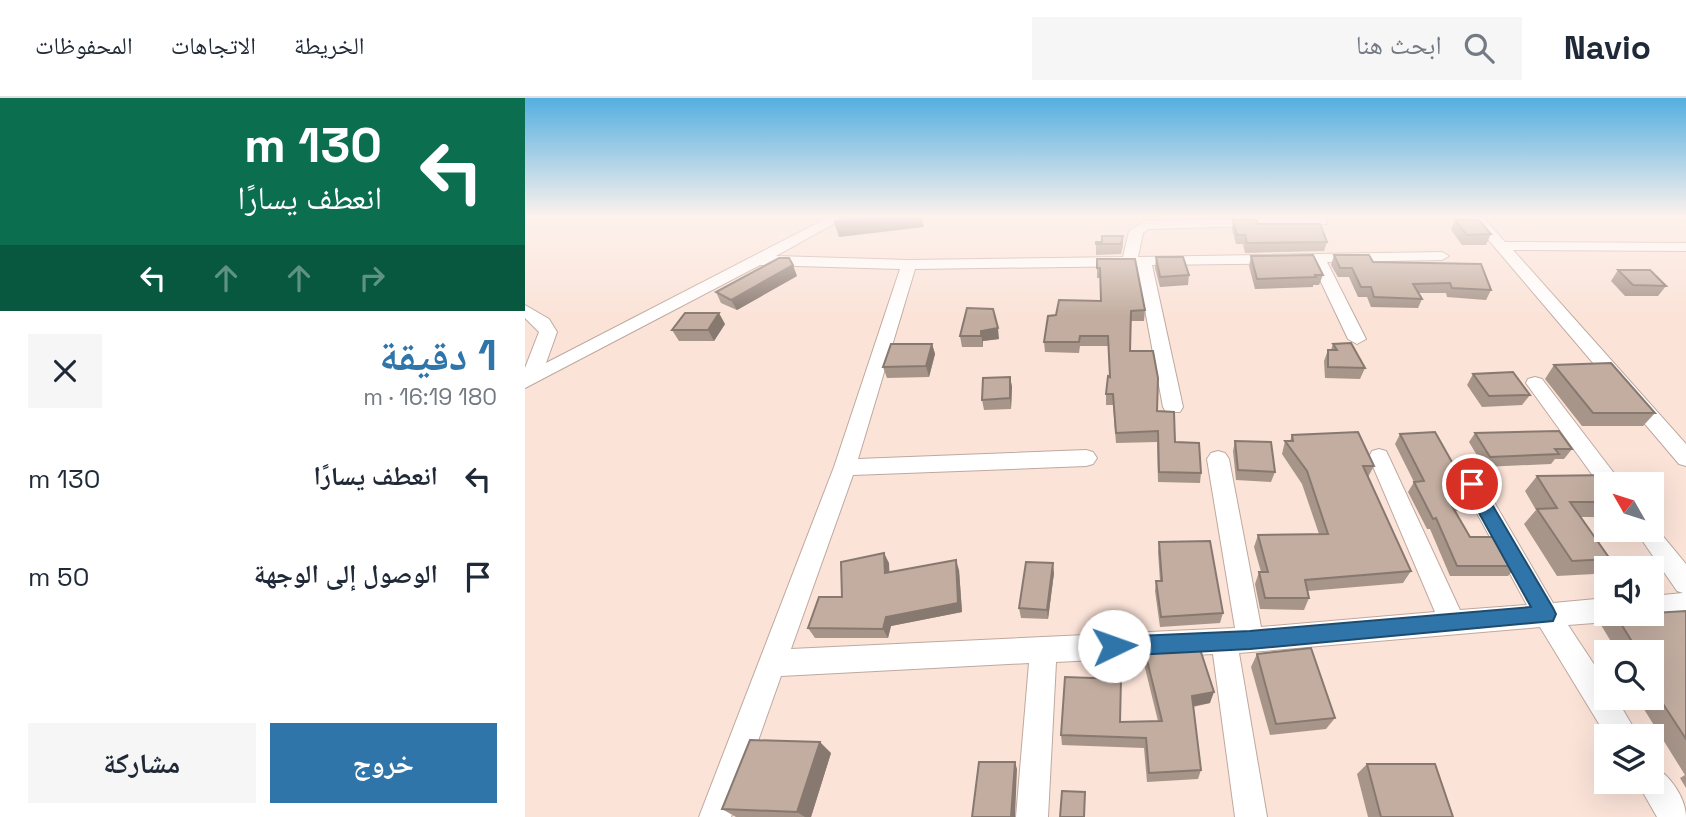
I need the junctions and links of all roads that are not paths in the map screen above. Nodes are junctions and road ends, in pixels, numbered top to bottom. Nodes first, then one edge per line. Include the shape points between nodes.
1 (775, 251) edge
2 (1137, 251) edge
3 (1507, 251) edge
4 (1442, 256) dead end
5 (1317, 257) junction
6 (757, 260) junction
7 (1137, 261) junction
8 (909, 265) junction
9 (525, 310) edge
10 (1357, 339) dead end
11 (525, 382) edge
12 (1535, 383) dead end
13 (1173, 407) dead end
14 (1379, 457) dead end
15 (1086, 458) dead end
16 (1686, 458) edge
17 (1218, 459) dead end
18 (845, 467) junction
19 (1602, 472) edge
20 (1472, 484) edge
21 (1655, 542) edge
22 (1686, 583) edge
23 (1686, 604) edge
24 (1664, 606) edge
25 (1594, 611) edge
26 (1546, 614) junction
27 (1452, 622) junction
28 (1237, 640) junction
29 (1043, 650) junction
30 (775, 663) junction
31 (1616, 724) edge
32 (1661, 794) edge
33 (715, 817) edge
34 (1032, 817) edge
35 (1251, 817) edge
36 (1675, 817) edge

1 - 6 street
2 - 7 street
3 - 16 street
4 - 5 street
5 - 7 street
5 - 10 street
6 - 8 street
6 - 11 street
7 - 8 street
7 - 13 street
8 - 18 street
9 - 11 street via 548,332
12 - 19 street
14 - 27 street
15 - 18 street
17 - 28 street
18 - 30 street
20 - 26 street
21 - 22 street
23 - 24 street
25 - 26 street
26 - 27 street
26 - 31 street
27 - 28 street
28 - 29 street
28 - 35 street
29 - 30 street
29 - 34 street
30 - 33 street
32 - 36 street

